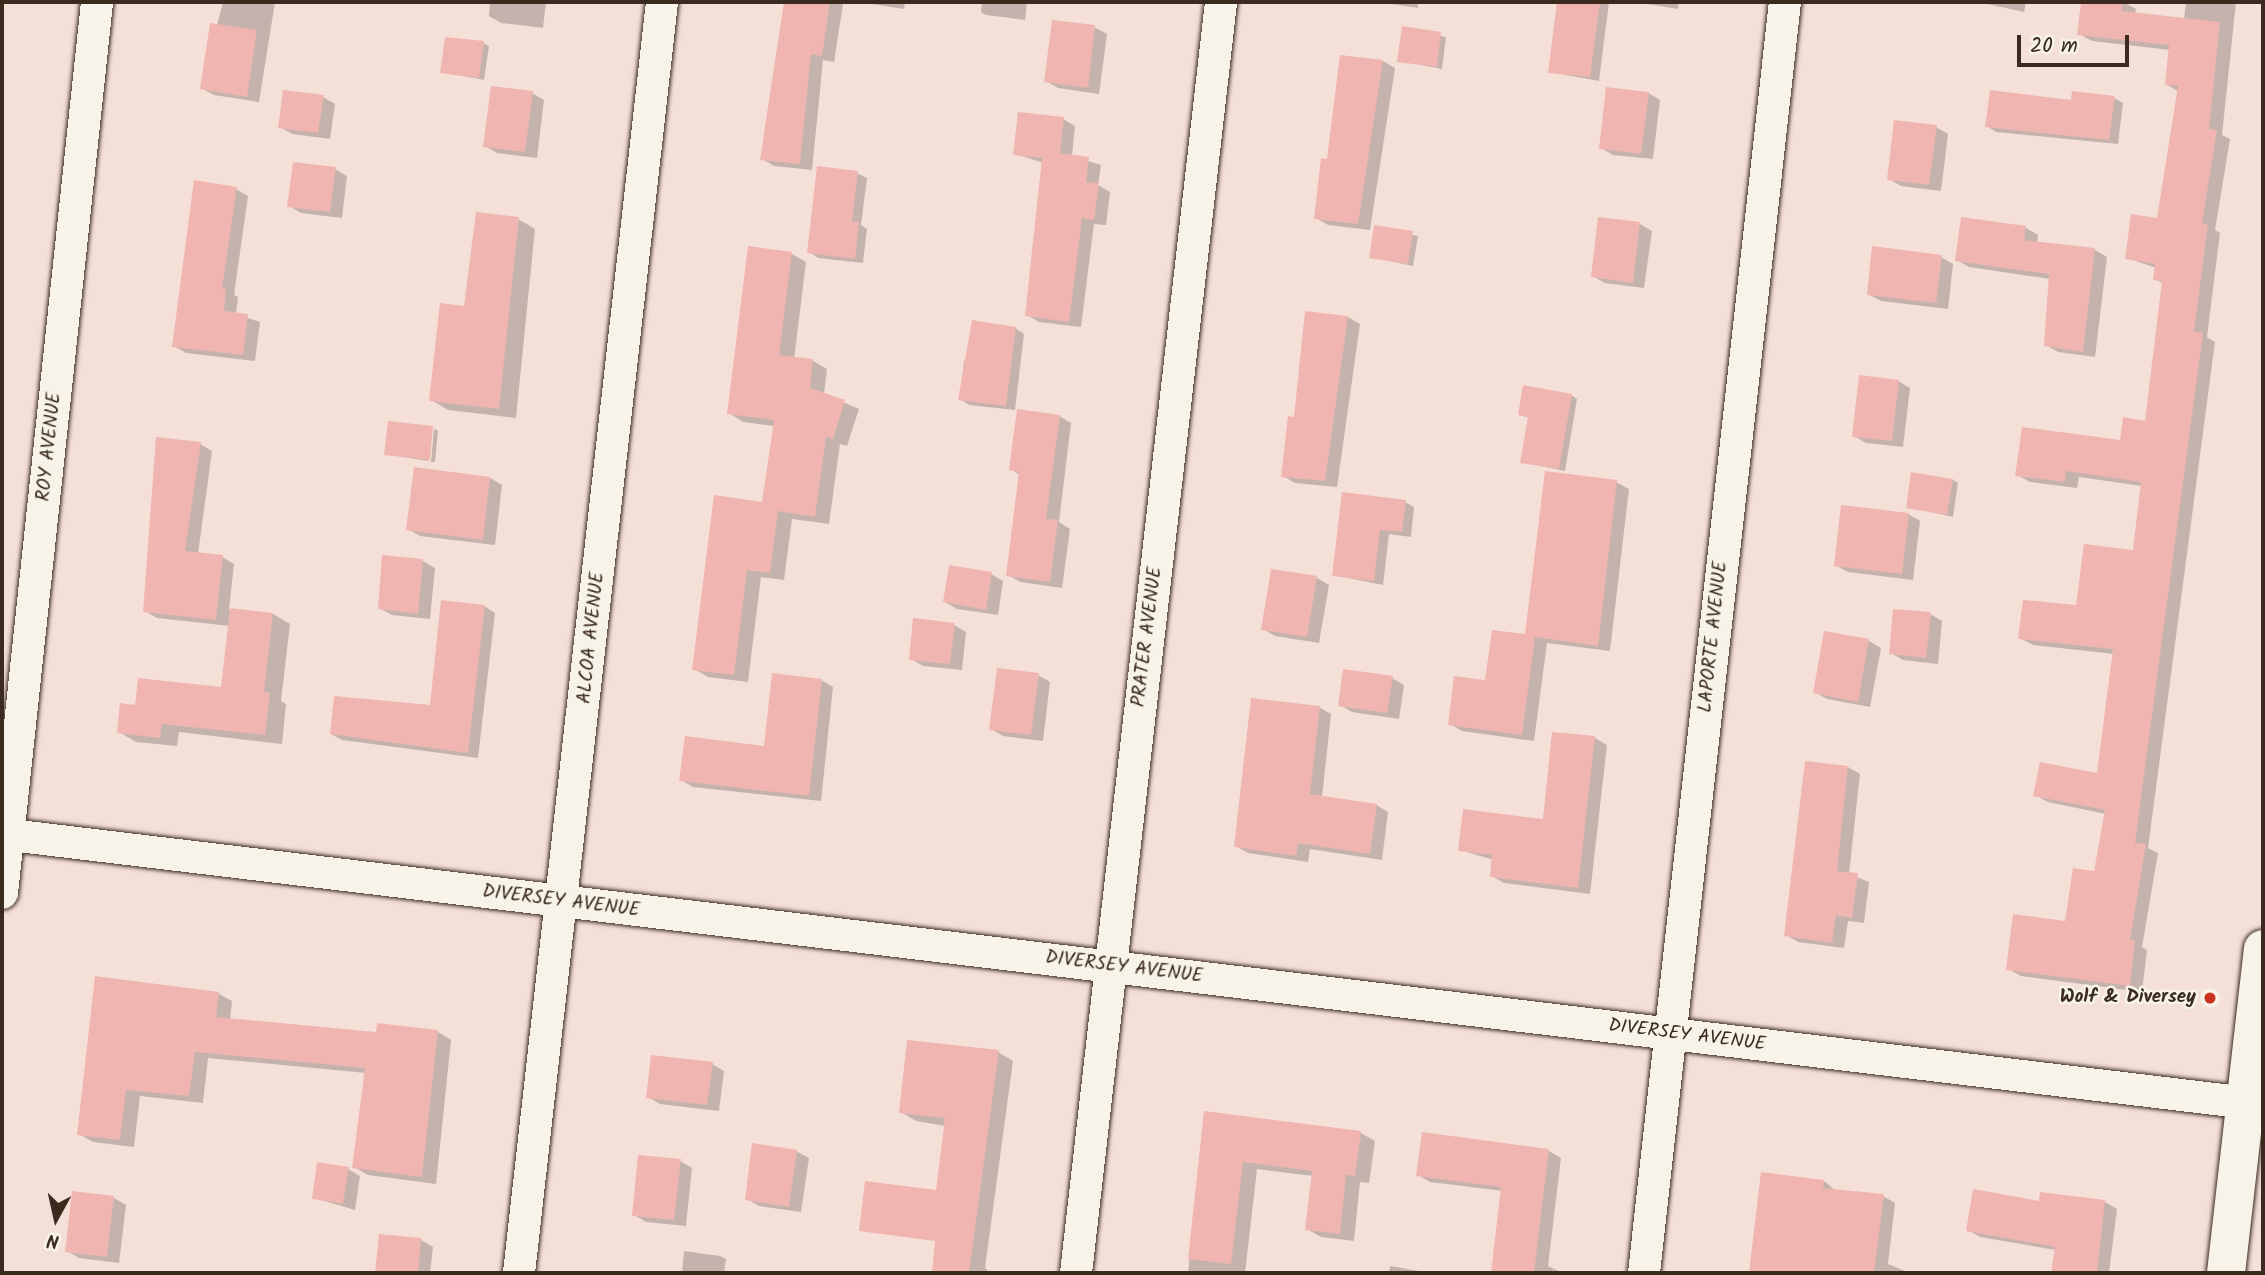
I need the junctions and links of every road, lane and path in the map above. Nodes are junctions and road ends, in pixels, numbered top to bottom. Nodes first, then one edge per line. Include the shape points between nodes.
1 (97, 2) edge
2 (662, 2) edge
3 (1221, 2) edge
4 (1786, 2) edge
5 (5, 835) edge
6 (2, 893) edge
7 (562, 902) junction
8 (2263, 949) edge
9 (1111, 967) junction
10 (1669, 1033) junction
11 (2255, 1104) edge
12 (519, 1273) edge
13 (1076, 1273) edge
14 (1644, 1273) edge
15 (2226, 1273) edge

1 - 5 street, ROY AVENUE
2 - 7 street, ALCOA AVENUE
3 - 9 street, PRATER AVENUE
4 - 10 street, LAPORTE AVENUE
5 - 6 street, ROY AVENUE
5 - 7 street, DIVERSEY AVENUE
7 - 9 street, DIVERSEY AVENUE
7 - 12 street, ALCOA AVENUE
8 - 11 main road
9 - 10 street, DIVERSEY AVENUE
9 - 13 street, PRATER AVENUE
10 - 11 street, DIVERSEY AVENUE
10 - 14 street, LAPORTE AVENUE
11 - 15 main road

